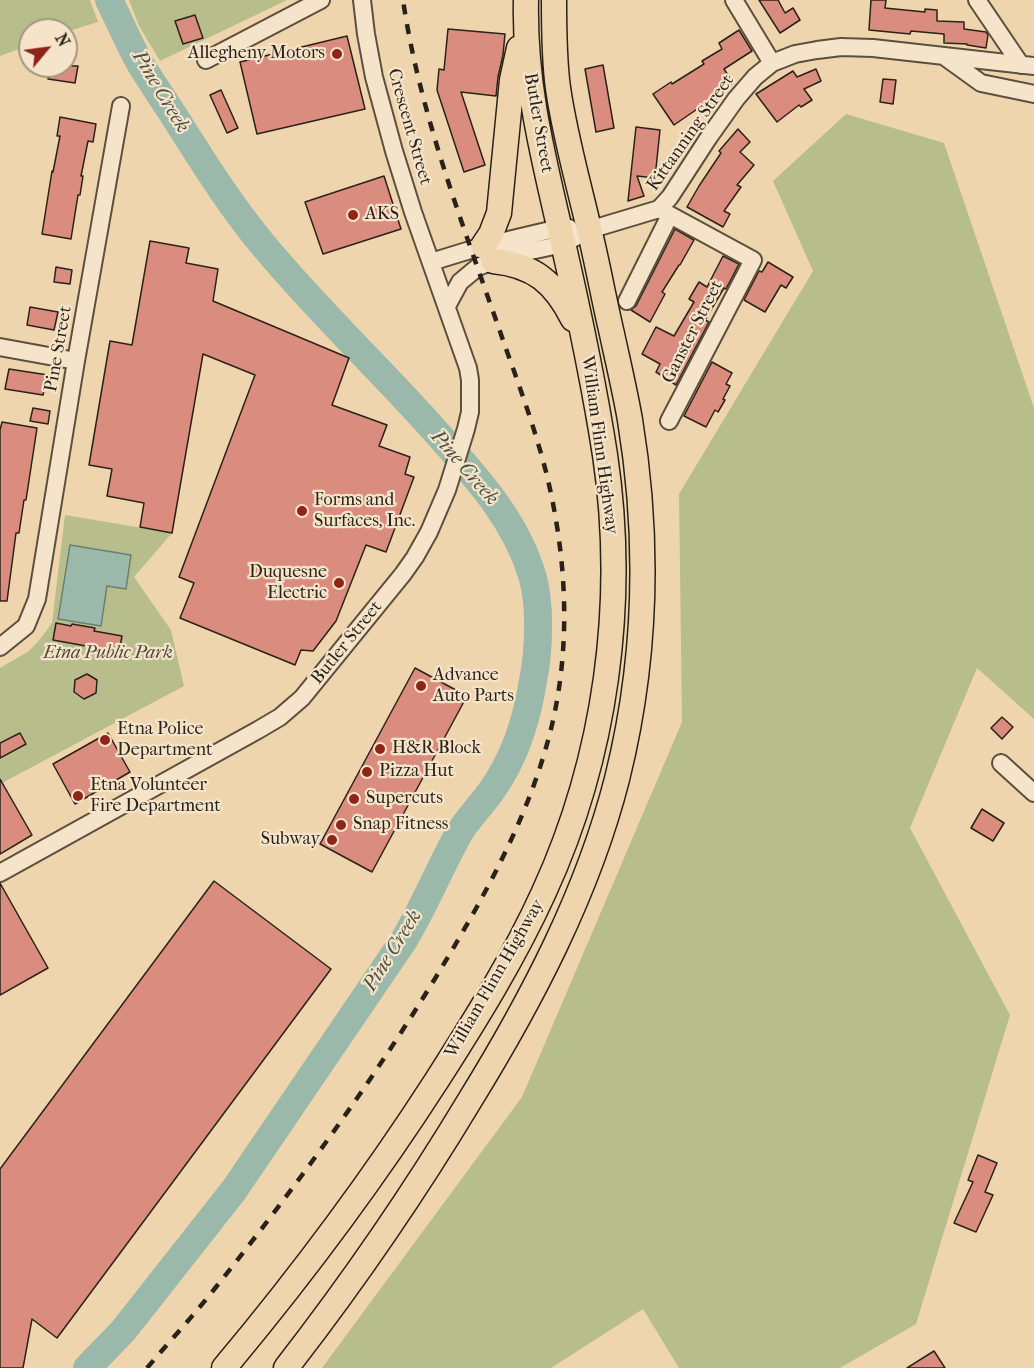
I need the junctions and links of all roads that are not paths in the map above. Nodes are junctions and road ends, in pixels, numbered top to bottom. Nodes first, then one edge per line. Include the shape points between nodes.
1 (321, 0) edge
2 (362, 0) edge
3 (555, 0) edge
4 (734, 0) edge
5 (977, 0) edge
6 (526, 10) edge
7 (945, 56) junction
8 (206, 60) dead end
9 (772, 63) junction
10 (1028, 66) edge
11 (1034, 94) edge
12 (121, 106) dead end
13 (664, 212) junction
14 (589, 230) junction
15 (561, 236) junction
16 (488, 253) junction
17 (431, 262) junction
18 (627, 302) dead end
19 (447, 306) junction
20 (0, 346) edge
21 (586, 347) junction
22 (76, 361) junction
23 (669, 422) dead end
24 (0, 647) edge
25 (1001, 763) dead end
26 (1034, 793) edge
27 (0, 873) edge
28 (225, 1368) edge
29 (286, 1368) edge

1 - 8 street
2 - 17 street, Crescent Street via 383,111
3 - 14 highway, Butler Street via 559,95
4 - 9 street
5 - 10 street
6 - 15 highway, Butler Street via 532,103
6 - 16 highway via 512,80 499,213
7 - 9 street, Kittanning Street via 841,47 807,51
7 - 10 street, Kittanning Street
7 - 11 street via 981,83
9 - 13 street, Kittanning Street via 736,99 670,197
12 - 22 street, Pine Street
13 - 14 street, Kittanning Street
13 - 18 street
13 - 23 street, Ganster Street via 753,260
14 - 15 street, Kittanning Street
14 - 29 highway, William Flinn Highway via 630,419 643,550 640,648 616,783 572,908 509,1035 412,1193
15 - 16 street, Kittanning Street
15 - 21 highway, William Flinn Highway
16 - 17 street, Kittanning Street
16 - 19 street, Kittanning Street via 464,277
16 - 21 highway via 537,274 548,284 571,315
17 - 19 street, Butler Street
19 - 27 street, Butler Street via 470,380 470,412 448,487 429,532 407,568 317,680 280,717
20 - 22 street
21 - 28 highway, William Flinn Highway via 605,456 613,592 602,704 586,776 568,832 521,940 426,1097 315,1255
22 - 24 street, Pine Street via 37,599 26,626
25 - 26 street

